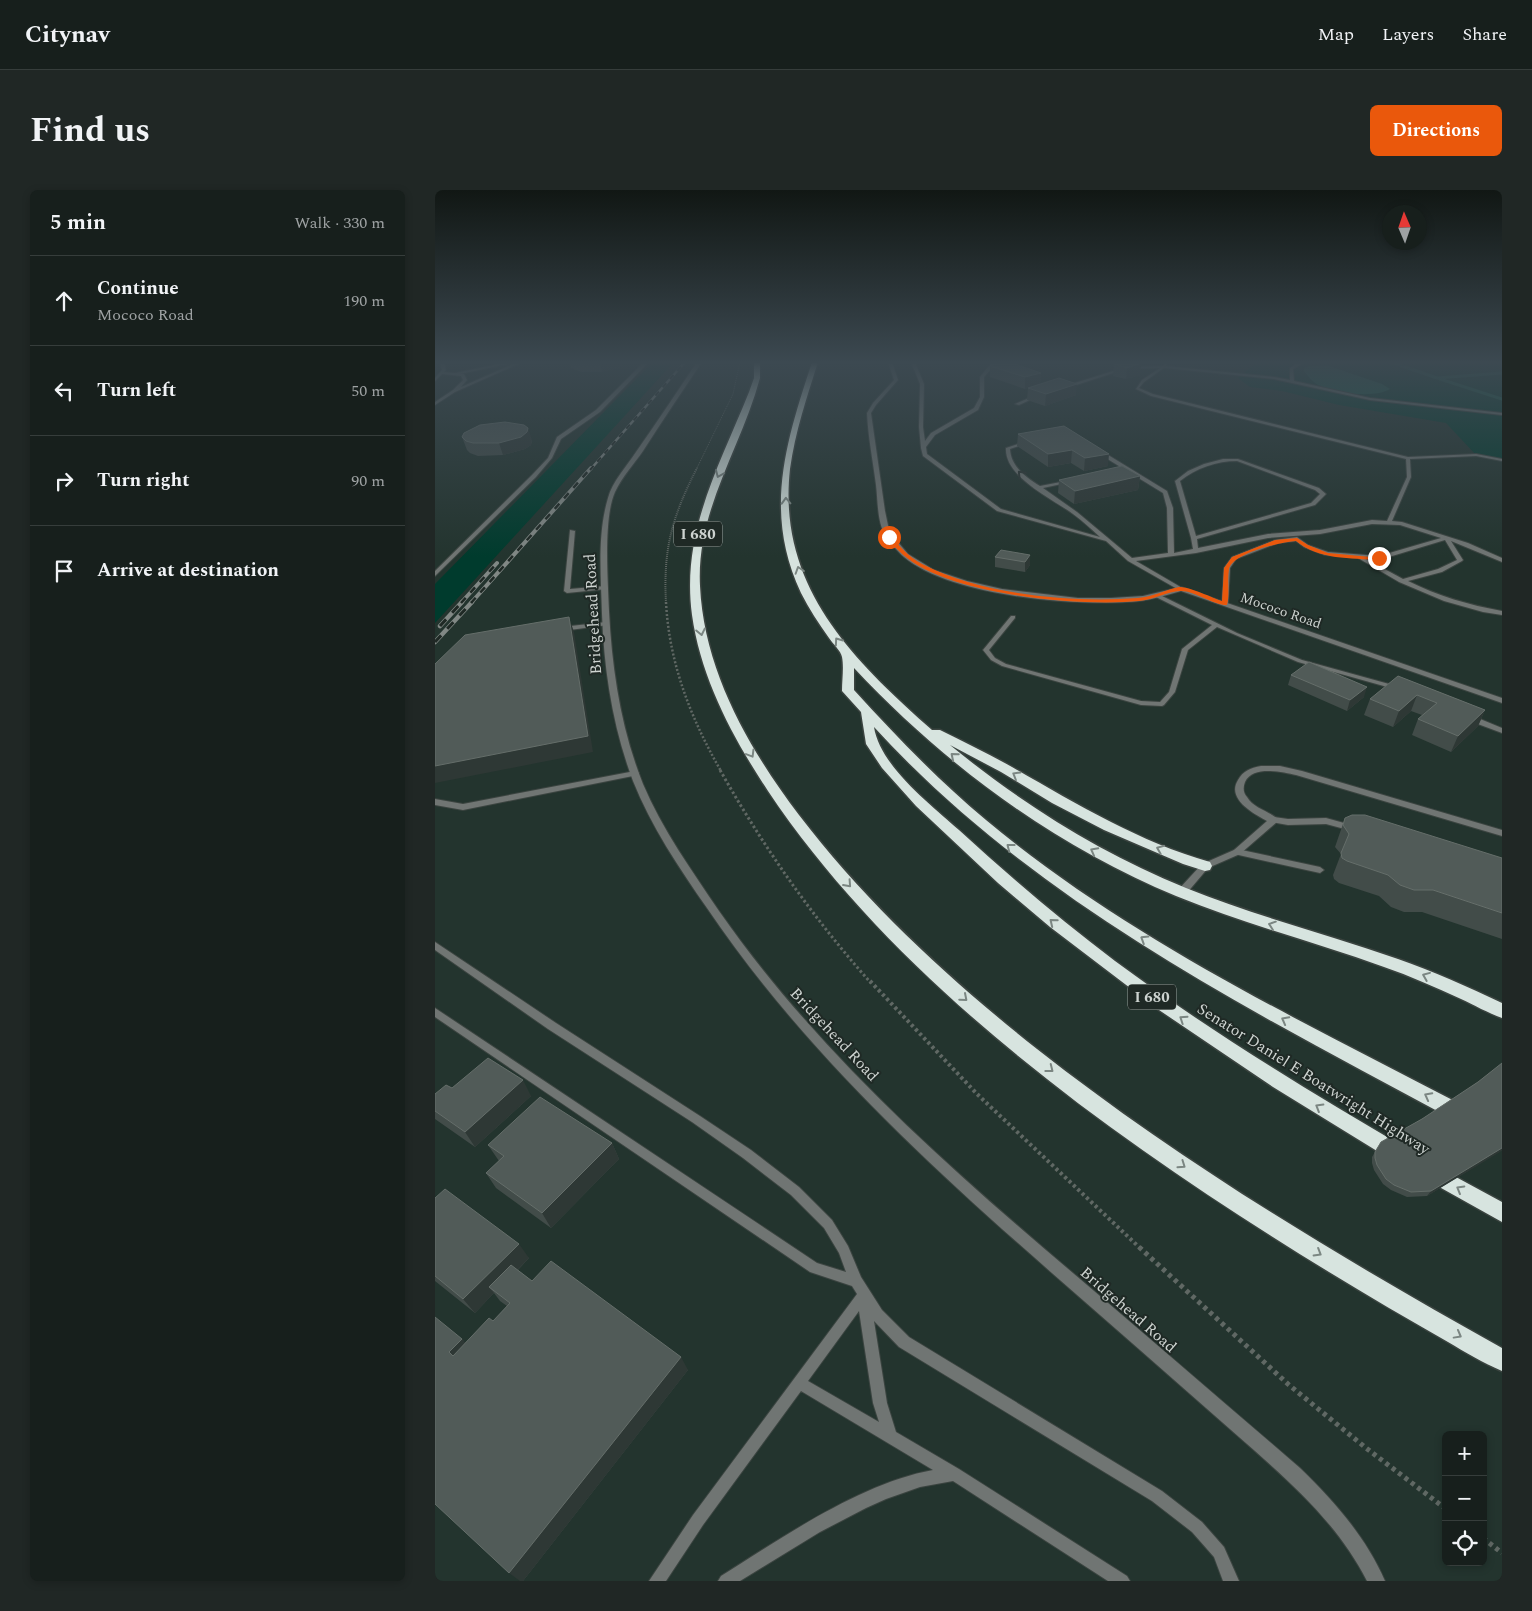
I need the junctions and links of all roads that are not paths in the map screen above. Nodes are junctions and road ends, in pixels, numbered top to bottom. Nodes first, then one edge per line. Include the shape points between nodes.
1 (575, 427) edge
2 (656, 427) edge
3 (738, 427) edge
4 (796, 427) edge
5 (870, 427) edge
6 (921, 427) edge
7 (945, 427) edge
8 (1282, 427) edge
9 (1037, 439) edge
10 (1089, 445) edge
11 (923, 448) junction
12 (1408, 458) junction
13 (1502, 460) edge
14 (1127, 469) junction
15 (1118, 471) edge
16 (1073, 480) edge
17 (1038, 488) junction
18 (1075, 514) joint
19 (1389, 523) junction
20 (573, 531) dead end
21 (1194, 538) junction
22 (1447, 538) junction
23 (1107, 541) junction
24 (1196, 551) junction
25 (1171, 555) junction
26 (1358, 557) junction
27 (1131, 560) junction
28 (1502, 560) edge
29 (435, 574) edge
30 (1401, 580) junction
31 (605, 588) junction
32 (1181, 588) junction
33 (1158, 596) junction
34 (1225, 604) junction
35 (1502, 613) edge
36 (1013, 616) dead end
37 (606, 624) junction
38 (1215, 625) junction
39 (558, 629) edge
40 (848, 656) junction
41 (1407, 692) edge
42 (1502, 701) edge
43 (866, 713) junction
44 (1459, 713) edge
45 (919, 724) junction
46 (1502, 731) edge
47 (635, 773) junction
48 (435, 802) edge
49 (1274, 820) junction
50 (1363, 832) edge
51 (1502, 833) edge
52 (1237, 852) junction
53 (1205, 866) junction
54 (1320, 870) dead end
55 (1182, 892) junction
56 (435, 945) edge
57 (1502, 1011) edge
58 (435, 1012) edge
59 (1471, 1119) edge
60 (1502, 1213) edge
61 (856, 1282) junction
62 (864, 1294) junction
63 (1502, 1360) edge
64 (799, 1383) junction
65 (891, 1437) junction
66 (955, 1474) junction
67 (657, 1581) edge
68 (726, 1581) edge
69 (1122, 1581) edge
70 (1231, 1581) edge
71 (1376, 1581) edge

1 - 29 lane via 559,438 550,458 534,476
2 - 31 street, Bridgehead Road via 612,492 605,525
3 -> 63 highway, I 680 via 703,512 696,550 695,592 702,638 723,698 749,751 794,818 834,868 905,944 975,1008 1142,1138 1248,1210 1370,1285
40 -> 4 highway via 812,606 792,550 786,513 786,470
5 - 33 street via 883,519 889,537 905,555 927,568 964,583 1033,597 1107,601
6 - 11 lane
7 - 11 lane via 933,434
8 - 12 lane
17 -> 9 lane via 1017,472 1007,452 1012,445
10 - 14 lane
11 - 23 lane via 932,461 999,510
12 - 13 lane via 1475,456
12 - 19 lane via 1409,478
14 - 15 lane
14 - 25 lane via 1165,492 1170,508
16 - 17 lane
17 - 18 lane
18 - 23 lane
19 - 22 lane via 1400,523
19 - 24 lane via 1372,522 1320,532 1268,536
20 - 31 lane via 567,591
21 - 21 lane via 1313,504 1323,494 1238,460 1210,465 1183,475 1177,481
21 - 24 lane
22 - 26 lane via 1379,558
22 - 28 lane
22 - 30 lane via 1460,560 1439,570
23 - 27 lane
24 - 25 lane
25 - 27 lane
26 - 30 lane
26 - 34 lane via 1327,554 1297,540 1277,541 1234,558 1227,568
27 - 32 lane
30 - 35 lane via 1475,610
31 - 37 street, Bridgehead Road
32 - 33 street
32 - 34 street, Mococo Road
33 - 38 lane
34 - 42 street, Mococo Road
36 - 38 lane via 986,650 993,659 1141,703 1162,704 1172,692 1185,649
37 - 39 lane
37 - 47 street, Bridgehead Road via 613,686
38 - 41 lane via 1301,661
40 - 43 highway, Senator Daniel E Boatwright Highway / I 680 via 848,691
40 - 45 highway
59 -> 43 highway, Senator Daniel E Boatwright Highway / I 680 via 1217,982 1094,907 969,814 921,772
60 -> 43 highway, Senator Daniel E Boatwright Highway / I 680 via 1303,1097 1205,1034 1038,910 943,824 883,760 872,743
44 - 46 lane
53 -> 45 highway via 1097,822 1006,769
55 -> 45 highway via 1105,857 1044,822 978,775
47 - 48 lane via 463,807
47 - 71 street, Bridgehead Road via 664,832 716,915 770,988 845,1071 979,1199 1294,1474 1330,1510 1363,1554
49 - 50 lane via 1326,821
49 - 51 street via 1251,808 1241,796 1239,785 1252,771 1270,768 1289,771
49 - 52 street
52 - 53 street
52 - 54 lane
53 - 55 street
57 -> 55 highway via 1401,966 1271,925
56 - 61 lane via 551,1026 696,1119 795,1191 828,1224 844,1250
58 - 61 lane via 814,1268
61 - 62 lane
62 - 64 lane
62 - 65 lane via 880,1403
62 - 70 lane via 877,1315 904,1342 1157,1496 1197,1527 1219,1552
64 - 65 lane
64 - 67 lane
65 - 66 lane
66 - 68 lane via 911,1482 862,1501
66 - 69 lane

